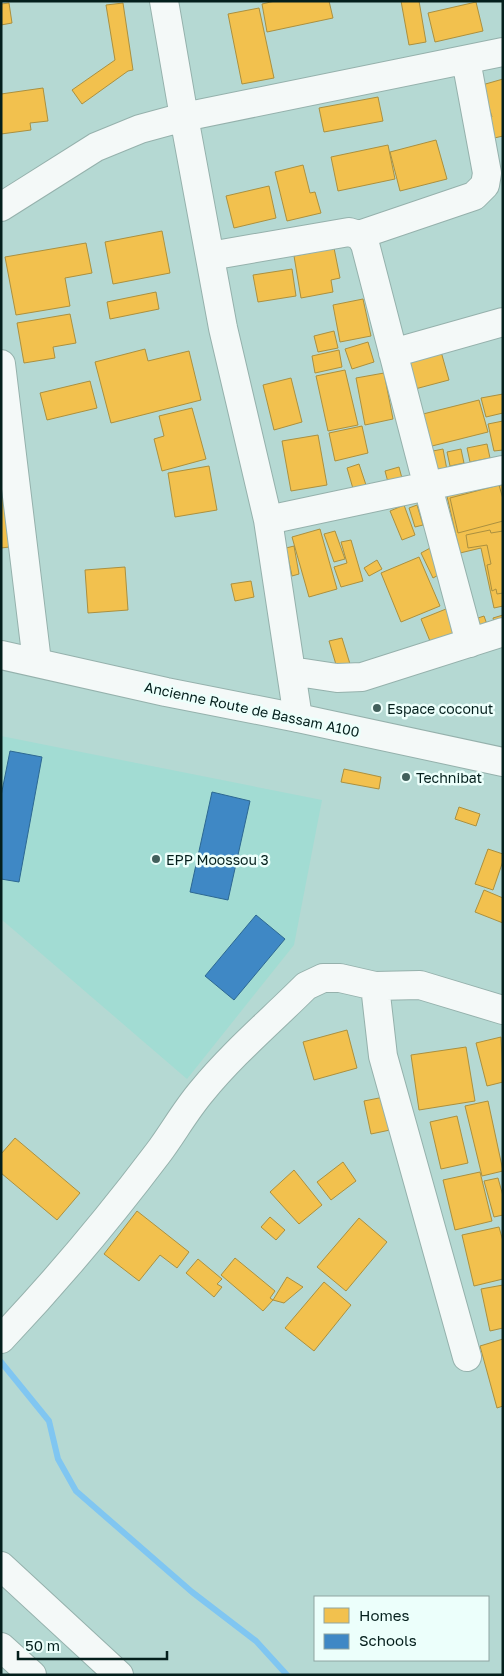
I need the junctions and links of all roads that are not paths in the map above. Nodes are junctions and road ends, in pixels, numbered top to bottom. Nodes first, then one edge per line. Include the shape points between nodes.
1 (164, 1) edge
2 (503, 52) edge
3 (466, 60) junction
4 (184, 117) junction
5 (1, 207) edge
6 (359, 235) junction
7 (210, 256) junction
8 (503, 322) edge
9 (393, 352) junction
10 (1, 365) edge
11 (503, 470) edge
12 (428, 487) junction
13 (268, 520) junction
14 (503, 632) edge
15 (470, 643) junction
16 (2, 656) edge
17 (37, 662) junction
18 (291, 671) junction
19 (298, 718) junction
20 (503, 762) edge
21 (376, 986) junction
22 (503, 1010) edge
23 (1, 1339) edge
24 (467, 1357) dead end
25 (1, 1566) edge
26 (1, 1647) edge
27 (32, 1675) edge
28 (119, 1675) edge

1 - 4 main road
2 - 3 main road
3 - 4 main road
3 - 6 main road via 487,173 486,185 474,196
4 - 5 main road via 140,129 96,147
4 - 7 main road
6 - 7 main road via 349,232
6 - 9 main road via 365,244
7 - 13 main road via 223,328
8 - 9 main road
9 - 12 main road
10 - 17 main road
11 - 12 main road
12 - 13 main road
12 - 15 main road
13 - 18 main road
14 - 15 main road
15 - 18 main road via 362,677 337,678
16 - 17 main road, Ancienne Route de Bassam A100
17 - 19 main road, Ancienne Route de Bassam A100
18 - 19 main road
19 - 20 main road, Ancienne Route de Bassam A100
21 - 22 main road via 420,985
21 - 23 main road via 340,978 322,978 306,986 205,1087 93,1235 39,1300
21 - 24 main road via 382,1056
25 - 28 main road
26 - 27 main road

